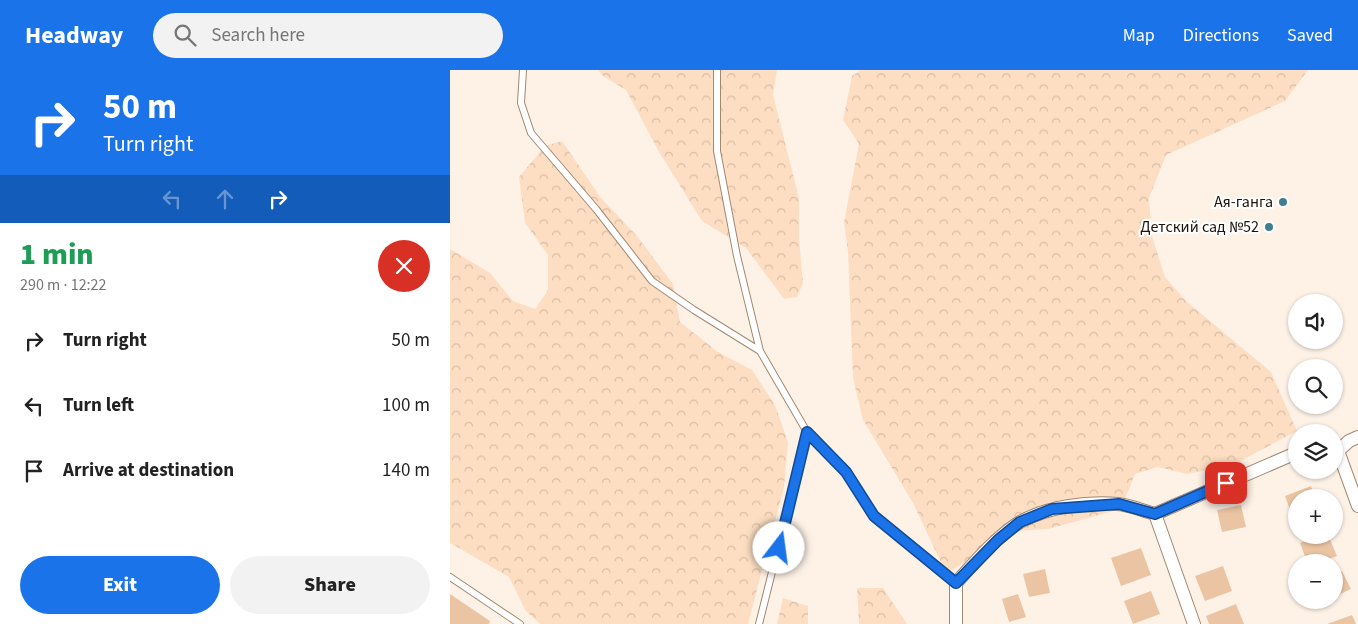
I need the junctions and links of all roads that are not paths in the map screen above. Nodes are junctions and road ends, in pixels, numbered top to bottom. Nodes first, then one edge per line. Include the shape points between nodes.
1 (523, 70) edge
2 (717, 70) edge
3 (760, 351) junction
4 (807, 432) junction
5 (1358, 437) edge
6 (1343, 445) edge
7 (1288, 456) edge
8 (1343, 467) edge
9 (1358, 506) edge
10 (1155, 514) junction
11 (450, 577) edge
12 (956, 583) junction
13 (520, 624) edge
14 (759, 624) edge
15 (956, 624) edge
16 (1194, 624) edge

1 - 3 lane via 521,103 531,133 652,281
2 - 3 lane via 717,151
3 - 4 lane
4 - 12 lane via 846,472 874,516
4 - 14 lane
5 - 6 street
7 - 10 street
8 - 9 street
10 - 12 street via 1119,504 1052,509 1020,522
10 - 16 street
11 - 13 lane
12 - 15 street

